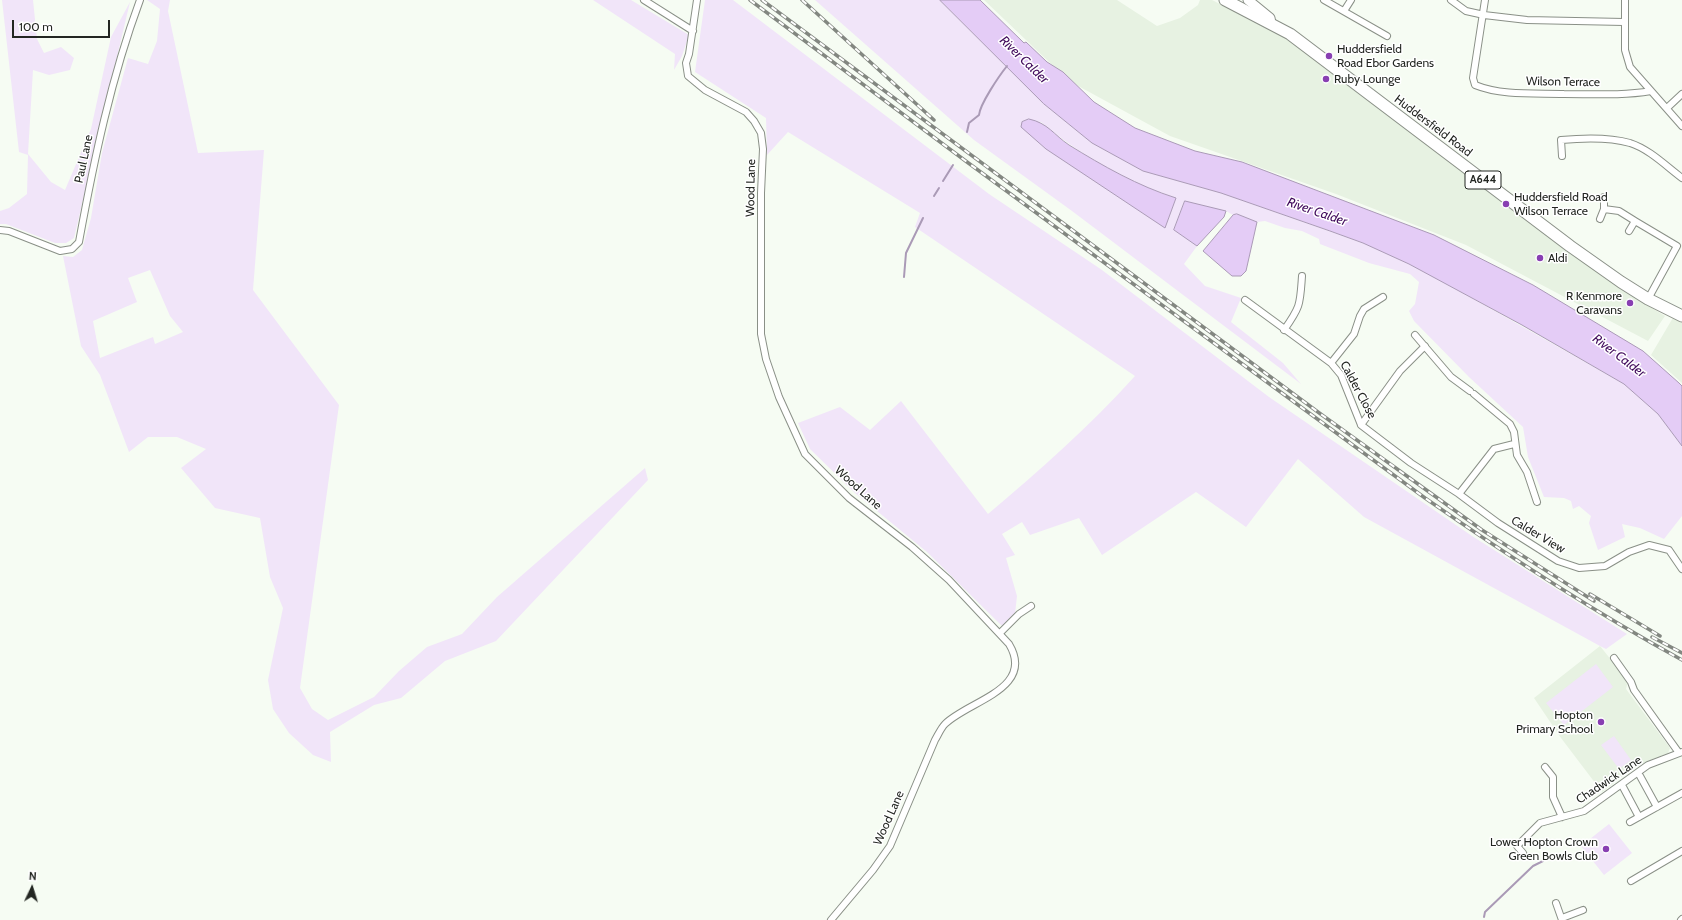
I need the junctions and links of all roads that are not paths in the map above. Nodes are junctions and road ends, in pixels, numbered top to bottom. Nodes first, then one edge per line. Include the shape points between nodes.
1 (140, 0) edge
2 (644, 0) edge
3 (697, 0) edge
4 (1225, 0) edge
5 (1248, 0) edge
6 (1324, 0) edge
7 (1351, 0) edge
8 (1451, 0) edge
9 (1485, 0) edge
10 (1625, 0) edge
11 (1344, 11) junction
12 (1484, 15) junction
13 (1624, 22) junction
14 (1271, 23) junction
15 (693, 31) junction
16 (1387, 36) dead end
17 (1651, 91) junction
18 (1682, 94) edge
19 (1667, 108) junction
20 (1682, 126) edge
21 (1562, 156) dead end
22 (1682, 178) edge
23 (1604, 197) dead end
24 (1604, 209) junction
25 (1600, 219) dead end
26 (1635, 221) junction
27 (0, 230) edge
28 (1629, 231) dead end
29 (1679, 247) edge
30 (1302, 276) dead end
31 (1383, 297) dead end
32 (1648, 299) junction
33 (1246, 300) dead end
34 (1682, 316) edge
35 (1284, 330) junction
36 (1415, 335) dead end
37 (1425, 346) junction
38 (1332, 362) junction
39 (1361, 425) junction
40 (1514, 444) junction
41 (1430, 476) joint
42 (1459, 494) junction
43 (1538, 502) dead end
44 (1682, 569) edge
45 (1031, 606) dead end
46 (1000, 633) junction
47 (1614, 658) dead end
48 (1680, 752) edge
49 (1545, 767) dead end
50 (1640, 776) dead end
51 (1623, 787) dead end
52 (1682, 793) edge
53 (1657, 807) junction
54 (1562, 817) junction
55 (1639, 817) junction
56 (1630, 822) dead end
57 (1682, 852) edge
58 (1522, 853) dead end
59 (1631, 881) dead end
60 (1556, 903) dead end
61 (1583, 910) dead end
62 (1562, 919) edge
63 (831, 920) edge

1 - 27 street, Paul Lane via 124,43 104,121 79,242 72,249 60,251 9,231
2 - 15 street
3 - 15 street, Wood Lane
4 - 14 highway, Huddersfield Road / A644
5 - 14 street via 1270,18
6 - 11 street
7 - 11 street
8 - 12 street via 1466,11
9 - 12 street
10 - 13 street
11 - 16 street
12 - 13 street via 1527,20
12 - 17 street, Wilson Terrace via 1473,78 1475,85 1487,90 1538,93 1630,95
13 - 17 street via 1625,50 1630,67
14 - 32 highway, Huddersfield Road / A644 via 1306,46 1570,246
15 - 46 street, Wood Lane via 686,63 688,76 705,90 746,112 760,133 763,149 760,193 761,334 766,359 779,397 805,454 849,498 912,547 949,580
17 - 19 street
18 - 19 street
19 - 20 street
21 - 22 street via 1561,140 1601,140 1630,144 1647,152
23 - 24 street
24 - 25 street
24 - 26 street via 1619,211
26 - 28 street
26 - 29 street
29 - 32 street
30 - 35 street via 1300,304
31 - 38 street via 1364,309 1354,334
32 - 34 highway, Huddersfield Road / A644
33 - 35 street, Calder Close
35 - 38 street, Calder Close
36 - 37 street
37 - 39 street via 1400,371
37 - 40 street via 1451,377 1510,424 1514,432
38 - 39 street, Calder Close via 1341,375
39 - 41 street, Calder Close
40 - 42 street via 1494,449
40 - 43 street
41 - 42 street, Calder View
42 - 44 street, Calder View via 1498,523 1558,561 1579,568 1605,566 1629,552 1649,545 1669,550
45 - 46 street
46 - 63 street, Wood Lane via 1015,653 1017,663 1013,676 996,692 945,724 935,740 890,846
47 - 48 street via 1634,690
48 - 54 street, Chadwick Lane via 1648,765 1584,811
49 - 54 street via 1553,777 1553,797
50 - 53 street
51 - 55 street
52 - 53 street
53 - 55 street
54 - 58 street, Chadwick Lane via 1540,823 1529,832 1517,846
55 - 56 street
57 - 59 street
60 - 62 street
61 - 62 street

